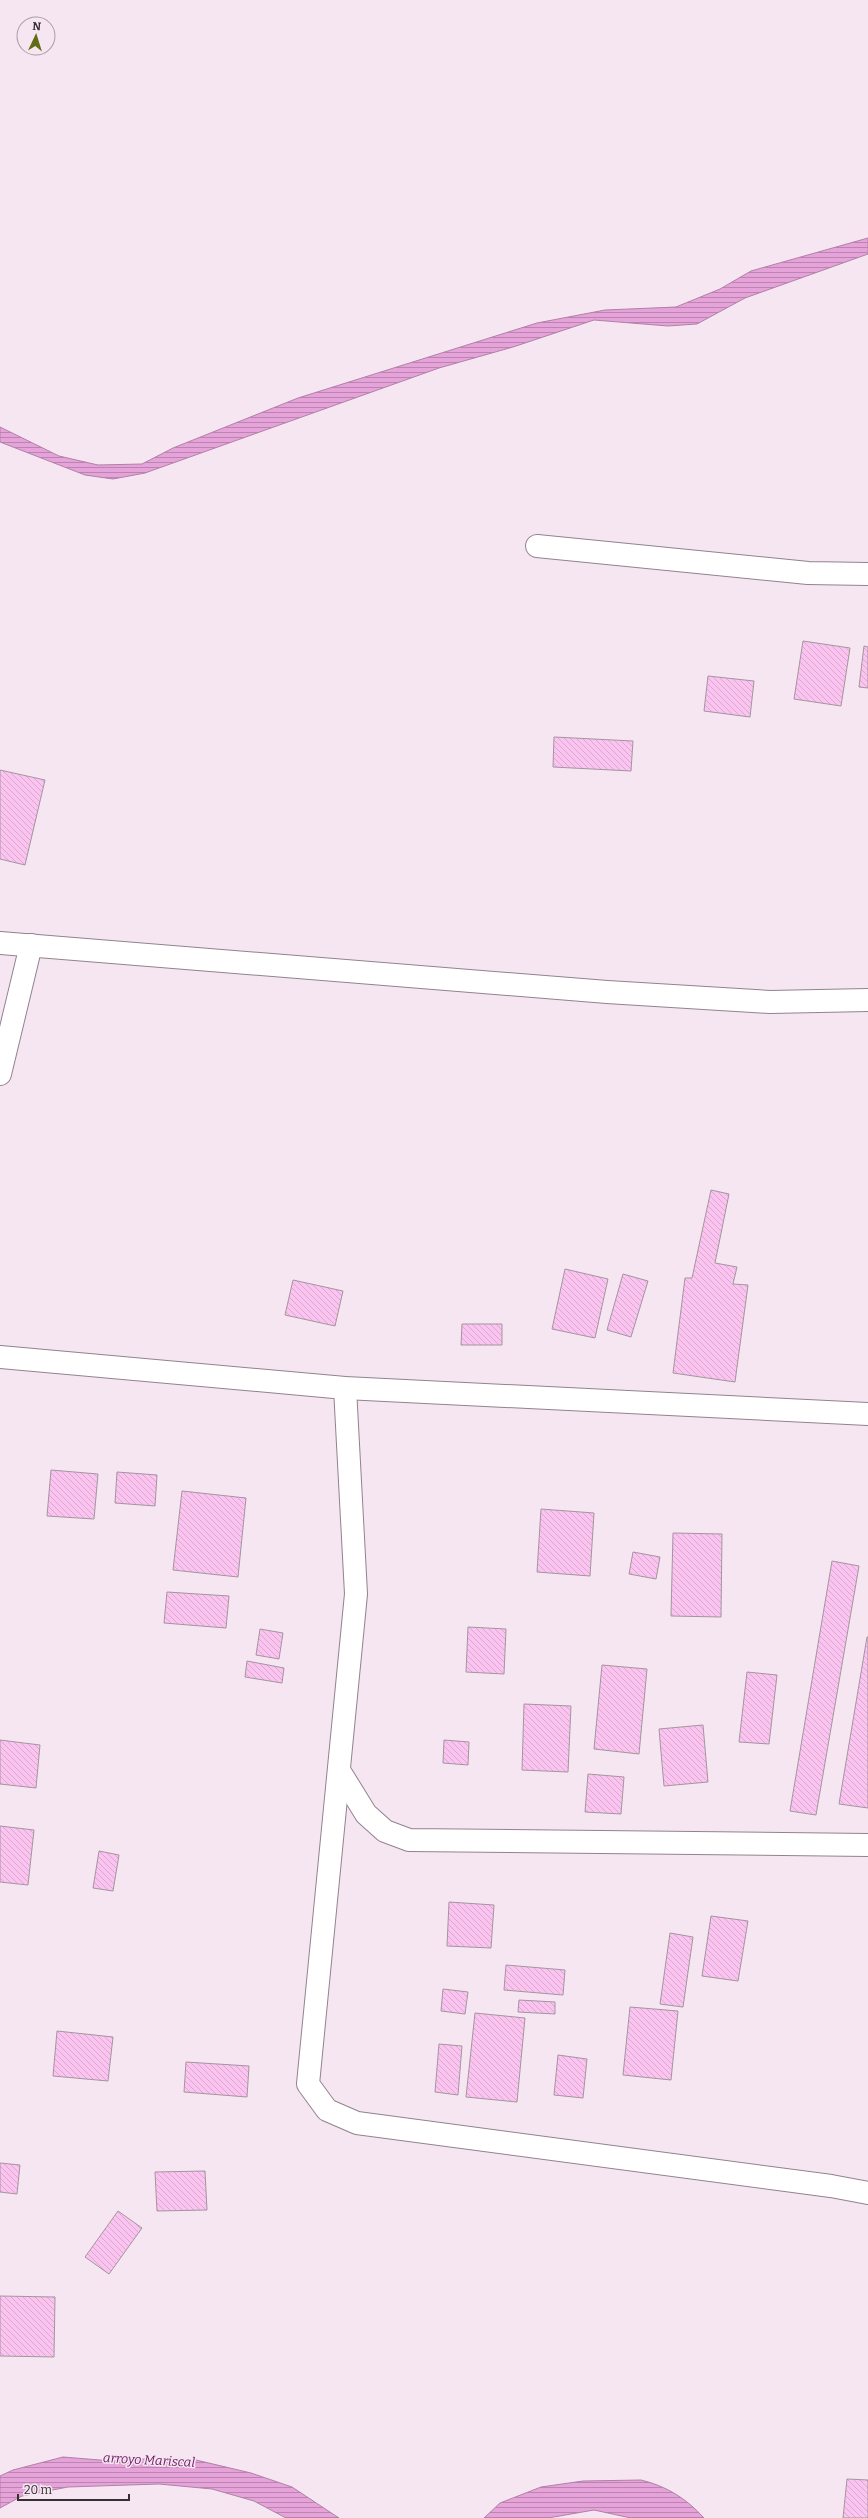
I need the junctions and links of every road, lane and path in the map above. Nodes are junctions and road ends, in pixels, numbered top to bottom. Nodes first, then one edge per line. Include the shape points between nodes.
1 (537, 546) dead end
2 (868, 574) edge
3 (0, 943) edge
4 (31, 945) junction
5 (868, 1000) edge
6 (0, 1074) edge
7 (0, 1357) edge
8 (345, 1388) junction
9 (868, 1414) edge
10 (340, 1772) junction
11 (868, 1845) edge
12 (868, 2193) edge

1 - 2 street via 808,573
3 - 4 street
4 - 5 street via 607,992 770,1002
4 - 6 street
7 - 8 street
8 - 9 street
8 - 10 street via 356,1594
10 - 11 street via 366,1814 385,1831 409,1840
10 - 12 street via 308,2084 327,2110 357,2124

